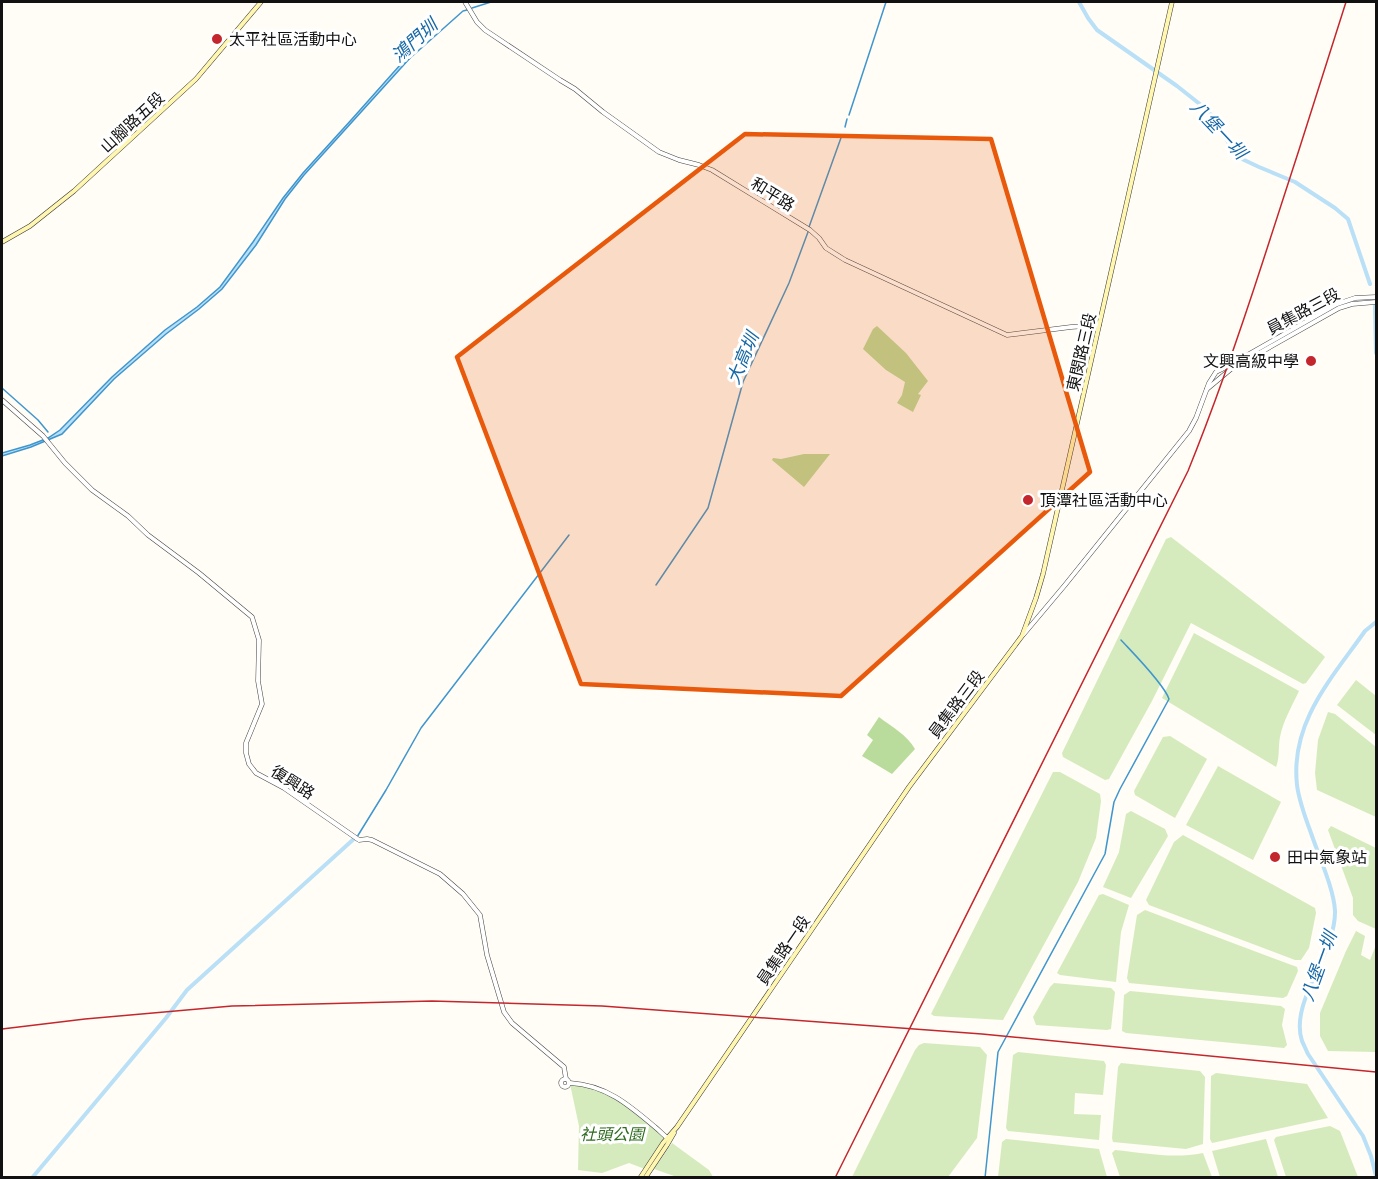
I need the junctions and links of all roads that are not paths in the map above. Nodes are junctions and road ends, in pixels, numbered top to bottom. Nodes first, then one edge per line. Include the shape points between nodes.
1 (261, 2) edge
2 (465, 2) edge
3 (1172, 2) edge
4 (2, 242) edge
5 (1370, 300) junction
6 (1377, 300) edge
7 (1099, 325) junction
8 (1207, 389) junction
9 (2, 400) edge
10 (1022, 636) junction
11 (909, 787) joint
12 (669, 1139) junction
13 (640, 1178) edge
14 (645, 1178) edge

1 - 4 main road, 山腳路五段 via 196,79 74,191 30,226
2 - 7 street, 和平路 via 485,30 575,89 659,152 712,170 808,229 826,248 845,260 1007,335
3 - 7 main road, 東閔路三段
5 - 6 street
5 - 8 street, 員集路三段 via 1339,308 1231,369
5 - 8 street, 員集路三段 via 1355,298 1336,304 1216,372
7 - 10 main road, 東閔路三段 via 1043,574
8 - 10 street via 1189,431
9 - 12 street, 復興路 via 43,436 92,490 252,616 259,640 262,704 246,743 246,753 256,773 358,840 372,840 440,874 464,894 480,915 487,955 504,1012 512,1023 564,1067 568,1081 609,1092
10 - 11 main road, 員集路三段
11 - 12 main road, 員集路一段
12 - 13 main road, 員集路一段
12 - 14 main road, 員集路一段

